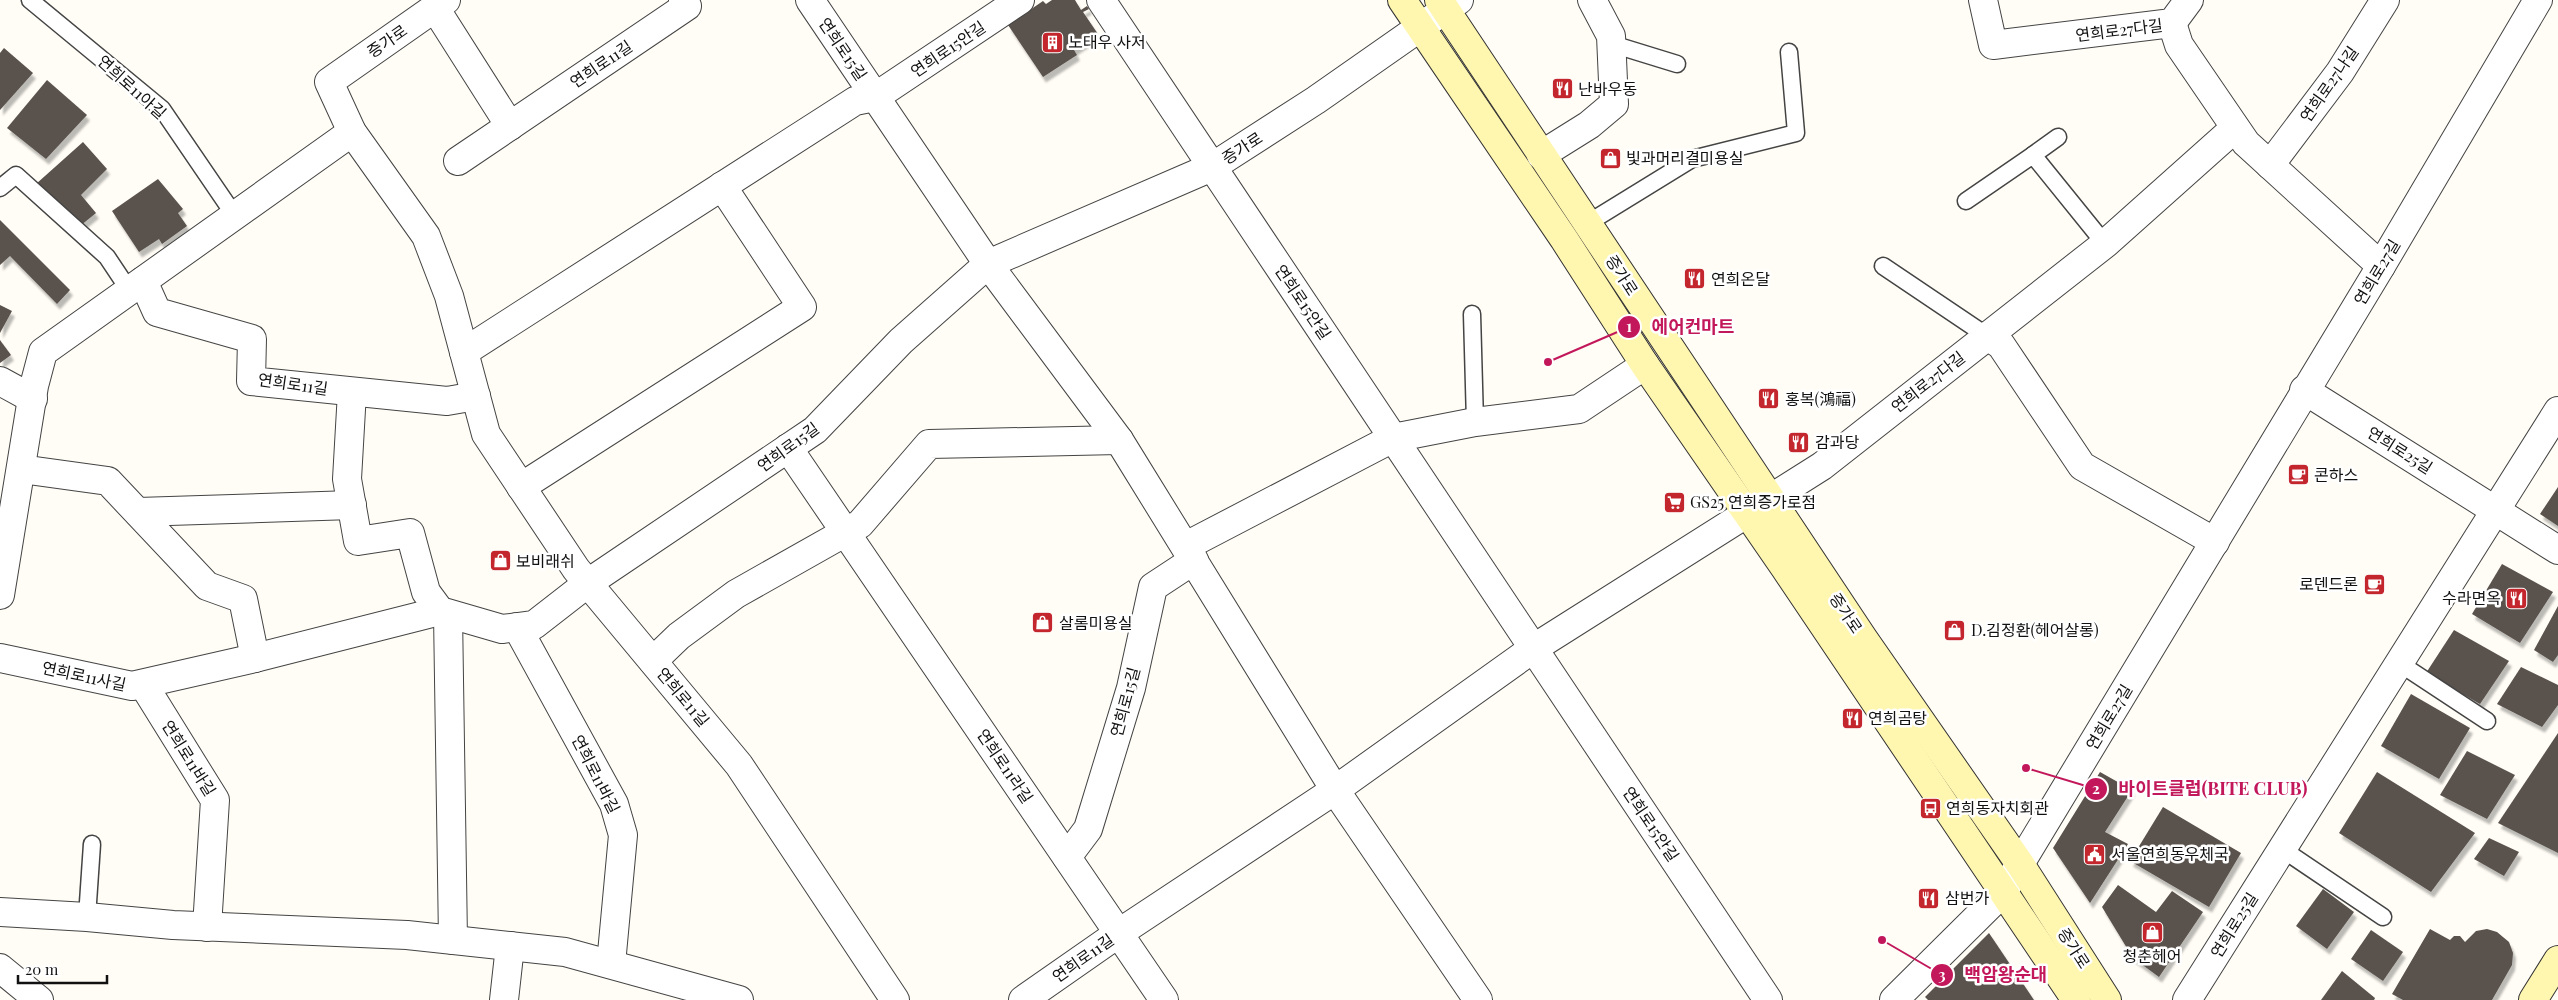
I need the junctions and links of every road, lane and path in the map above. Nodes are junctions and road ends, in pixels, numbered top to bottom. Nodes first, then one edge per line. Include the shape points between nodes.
1 (30, 0) edge
2 (683, 0) edge
3 (1020, 0) edge
4 (1101, 0) edge
5 (1402, 0) edge
6 (1592, 0) edge
7 (1983, 0) edge
8 (2189, 0) edge
9 (2385, 0) edge
10 (2538, 0) edge
11 (815, 2) edge
12 (1447, 3) edge
13 (441, 4) edge
14 (2172, 23) junction
15 (1422, 27) junction
16 (1612, 44) junction
17 (1789, 52) dead end
18 (1677, 64) dead end
19 (329, 82) joint
20 (875, 97) junction
21 (510, 126) junction
22 (2235, 128) junction
23 (352, 132) junction
24 (2058, 137) dead end
25 (2033, 155) junction
26 (1541, 156) junction
27 (458, 161) dead end
28 (2270, 165) junction
29 (1212, 167) junction
30 (722, 186) junction
31 (0, 188) edge
32 (1966, 201) dead end
33 (234, 216) junction
34 (1588, 224) junction
35 (2105, 244) junction
36 (988, 264) junction
37 (1883, 266) dead end
38 (2381, 266) junction
39 (136, 286) junction
40 (1472, 314) dead end
41 (1987, 336) junction
42 (464, 352) junction
43 (1645, 365) junction
44 (0, 381) edge
45 (2304, 390) junction
46 (352, 392) junction
47 (476, 396) junction
48 (32, 398) junction
49 (2558, 411) edge
50 (1475, 422) junction
51 (1393, 438) junction
52 (1119, 440) junction
53 (788, 448) junction
54 (21, 470) junction
55 (521, 487) junction
56 (1770, 499) junction
57 (352, 505) junction
58 (2495, 509) junction
59 (138, 512) junction
60 (1748, 514) junction
61 (845, 532) junction
62 (2215, 542) junction
63 (2558, 550) edge
64 (3, 552) edge
65 (1190, 553) junction
66 (588, 583) junction
67 (0, 594) edge
68 (444, 612) junction
69 (517, 627) junction
70 (1534, 648) junction
71 (0, 658) edge
72 (255, 658) junction
73 (653, 661) junction
74 (2399, 663) junction
75 (143, 684) junction
76 (2486, 721) dead end
77 (1335, 790) junction
78 (92, 844) dead end
79 (2282, 850) junction
80 (1067, 857) junction
81 (2020, 864) junction
82 (2003, 892) junction
83 (0, 912) edge
84 (87, 917) junction
85 (2383, 917) dead end
86 (207, 927) junction
87 (1119, 933) junction
88 (453, 940) junction
89 (510, 946) junction
90 (2558, 960) edge
91 (611, 964) junction
92 (1, 972) edge
93 (1904, 997) edge
94 (39, 1000) edge
95 (504, 1000) edge
96 (739, 1000) edge
97 (895, 1000) edge
98 (1023, 1000) edge
99 (1164, 1000) edge
100 (1478, 1000) edge
101 (1768, 1000) edge
102 (2076, 1000) edge
103 (2107, 1000) edge
104 (2187, 1000) edge
105 (2533, 1000) edge

1 - 33 lane, 연희로11아길 via 162,109
2 - 21 street, 연희로11길 via 687,6
3 - 20 street, 연희로15안길
4 - 29 street, 연희로15안길
5 - 15 main road, 증가로
6 - 16 street
7 - 14 street, 연희로27다길 via 1993,45
8 - 14 street, 연희로27다길
9 - 28 street, 연희로27나길 via 2340,72
10 - 38 street, 연희로27길
11 - 20 street, 연희로15길
12 - 15 street
12 - 26 main road, 증가로
13 - 19 street, 증가로
13 - 21 street
14 - 22 street, 연희로27다길 via 2179,45
15 - 29 street, 증가로
15 - 43 main road, 증가로
16 - 18 lane
16 - 26 street via 1614,104 1589,125
17 - 34 lane via 1796,134 1692,159
19 - 23 street, 연희로11길
20 - 30 street, 연희로15길 via 855,101
20 - 36 street, 연희로15길
21 - 27 street, 연희로11길
22 - 28 street, 연희로27다길
22 - 35 street, 연희로27다길
23 - 33 street
23 - 42 street, 연희로11길 via 426,236 449,296
24 - 25 lane
25 - 32 lane
25 - 35 lane
26 - 34 main road, 증가로
28 - 38 street, 연희로27다길
29 - 36 street
29 - 51 street, 연희로15안길
30 - 42 street, 연희로15길
30 - 55 street via 802,307
31 - 39 lane via 16,174
33 - 39 street
34 - 56 main road, 증가로
35 - 41 street, 연희로27다길
36 - 52 street, 연희로15길
36 - 53 street, 연희로15길 via 901,341 815,430
37 - 41 lane
38 - 45 street, 연희로27길
39 - 46 street, 연희로11길 via 157,312 252,339 251,381
39 - 48 street via 43,352
40 - 50 lane
41 - 56 street, 연희로27다길 via 1822,466
41 - 62 street via 2001,345 2082,466
42 - 47 street, 연희로11길
43 - 50 street via 1579,409
43 - 60 main road, 증가로
44 - 48 street
45 - 58 street, 연희로25길
45 - 62 street, 연희로27길
46 - 47 street, 연희로11길 via 447,402
46 - 57 street via 347,479
47 - 55 street, 연희로11길 via 486,434
48 - 54 street
49 - 58 street, 연희로25길
50 - 51 street
51 - 65 street
51 - 70 street, 연희로15안길
52 - 61 street via 929,444 860,524
52 - 65 street, 연희로15길
53 - 61 street, 연희로11라길
53 - 66 street, 연희로15길
54 - 59 street via 108,481
54 - 64 street
55 - 66 street, 연희로11길
56 - 60 street, 연희로27다길
56 - 81 main road, 증가로
57 - 59 street
57 - 68 street via 358,541 410,532 426,592
58 - 63 street
58 - 74 street, 연희로25길
59 - 72 street via 207,586 243,599
60 - 70 street
60 - 82 main road, 증가로
61 - 73 street via 736,594 679,636
61 - 80 street, 연희로11라길
62 - 81 street, 연희로27길
64 - 67 street
65 - 77 street, 연희로15길
65 - 80 street, 연희로15길 via 1153,587 1131,688 1088,829
66 - 69 street, 연희로11사길 via 534,626
66 - 73 street, 연희로11길
68 - 69 street, 연희로11사길 via 502,629
68 - 72 street, 연희로11사길
68 - 88 street
69 - 91 street, 연희로11바길 via 614,804 623,835
70 - 77 street
70 - 101 street, 연희로15안길
71 - 75 street, 연희로11사길 via 132,686
72 - 75 street, 연희로11사길
73 - 97 street, 연희로11길 via 739,765
74 - 76 lane
74 - 79 street, 연희로25길
75 - 86 street, 연희로11바길 via 216,800
77 - 87 street
77 - 100 street, 연희로15길
78 - 84 lane
79 - 85 lane
79 - 104 street, 연희로25길
80 - 87 street, 연희로11라길
81 - 82 street, 연희로27길
81 - 103 main road, 증가로
82 - 93 street
82 - 102 main road, 증가로
83 - 84 street
84 - 86 street
86 - 88 street via 407,935
87 - 98 street, 연희로11길
87 - 99 street, 연희로11라길
88 - 89 street
89 - 91 street via 565,952
89 - 95 street
90 - 105 main road
91 - 96 street
92 - 94 street

